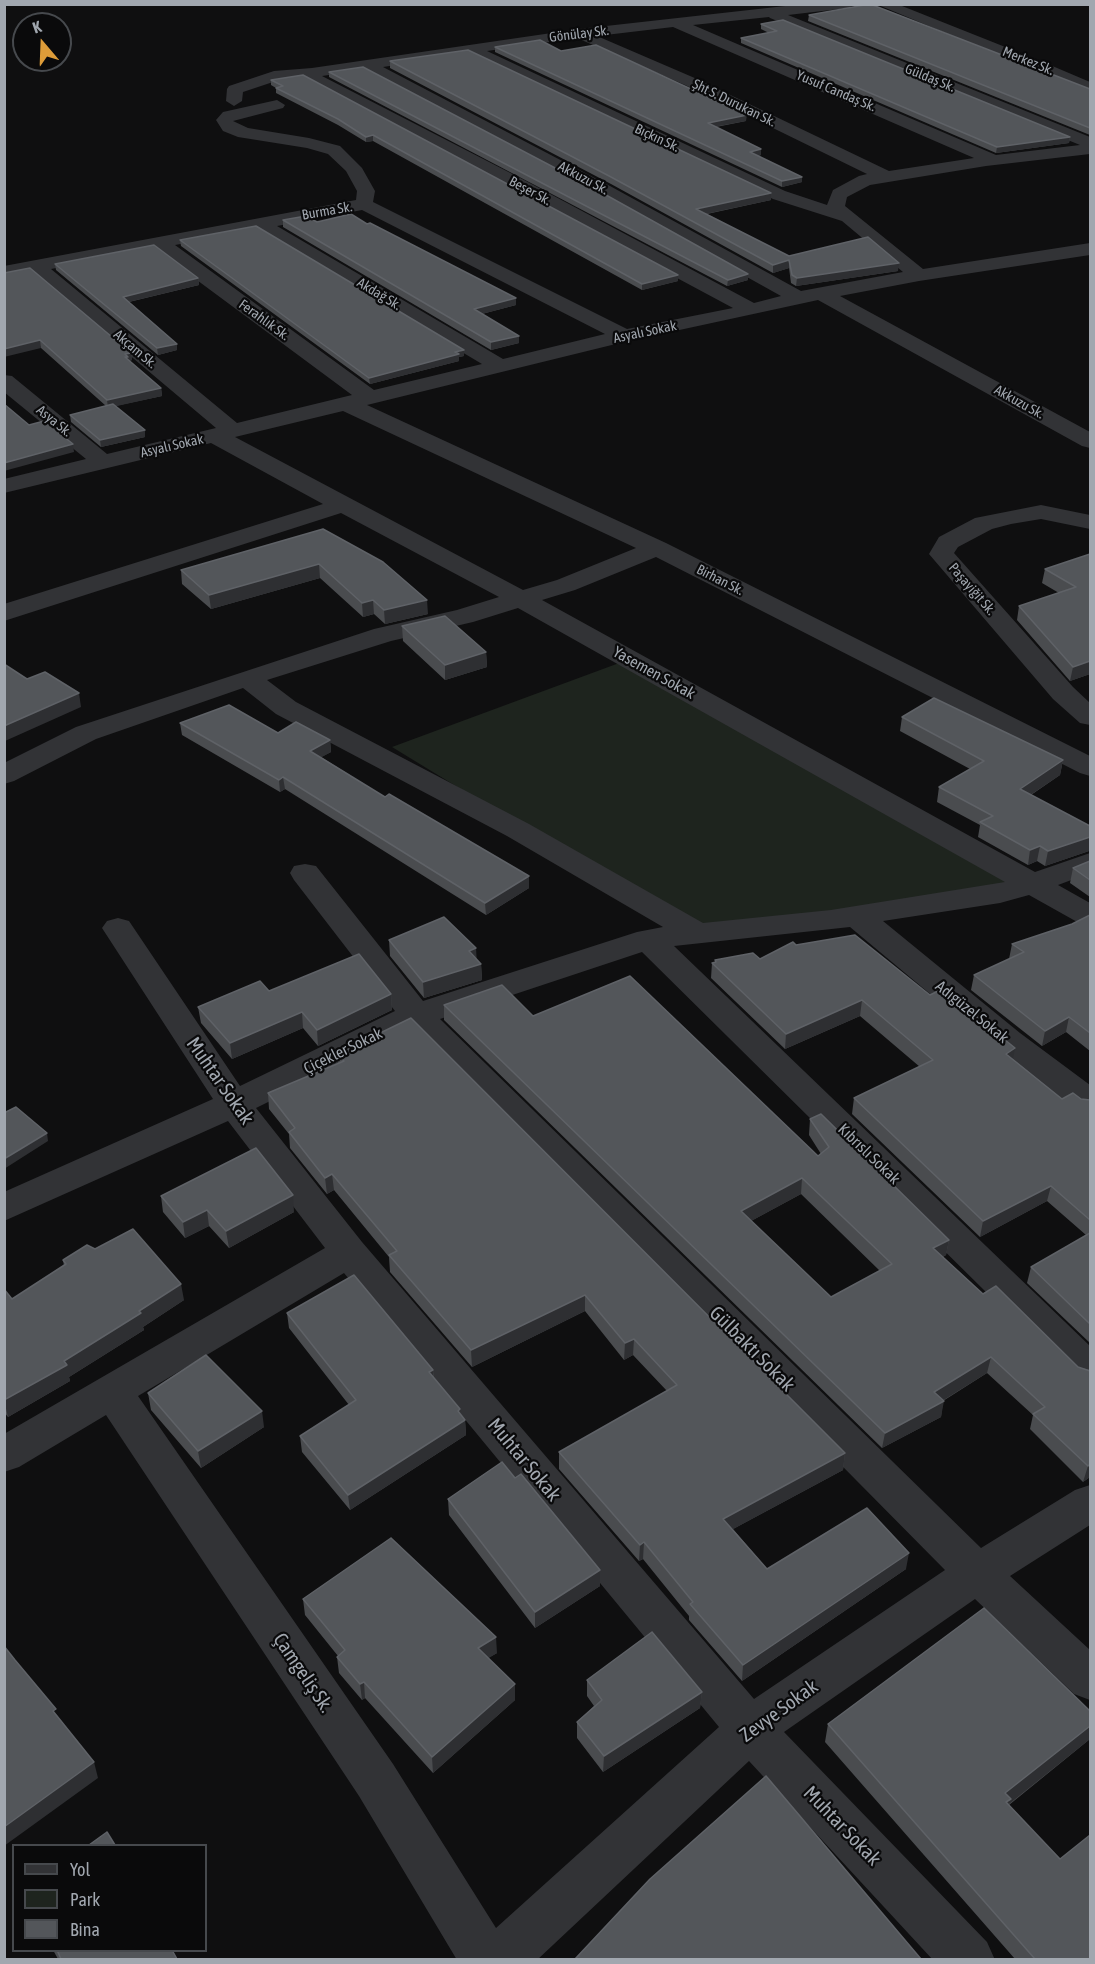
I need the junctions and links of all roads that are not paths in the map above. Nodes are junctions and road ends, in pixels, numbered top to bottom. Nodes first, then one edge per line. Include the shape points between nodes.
1 (848, 4) edge
2 (883, 4) edge
3 (770, 13) junction
4 (677, 23) junction
5 (579, 33) junction
6 (469, 49) junction
7 (365, 64) junction
8 (312, 73) junction
9 (1090, 88) edge
10 (234, 101) dead end
11 (277, 105) dead end
12 (1090, 143) edge
13 (1090, 149) edge
14 (994, 160) junction
15 (887, 177) junction
16 (364, 204) junction
17 (848, 218) junction
18 (258, 223) junction
19 (159, 242) junction
20 (1090, 249) edge
21 (36, 267) junction
22 (4, 272) edge
23 (919, 275) junction
24 (822, 294) junction
25 (798, 298) junction
26 (752, 310) junction
27 (624, 336) junction
28 (500, 366) junction
29 (4, 381) edge
30 (357, 400) junction
31 (30, 402) junction
32 (4, 408) edge
33 (224, 433) junction
34 (1090, 441) edge
35 (103, 462) junction
36 (4, 486) edge
37 (344, 505) junction
38 (1090, 522) edge
39 (657, 548) junction
40 (520, 598) junction
41 (4, 614) edge
42 (247, 678) junction
43 (1090, 683) edge
44 (1064, 693) junction
45 (1090, 717) edge
46 (1090, 767) edge
47 (4, 775) edge
48 (1090, 862) edge
49 (305, 873) dead end
50 (1033, 884) junction
51 (857, 916) junction
52 (1090, 916) edge
53 (118, 928) dead end
54 (695, 932) junction
55 (648, 939) junction
56 (416, 1015) junction
57 (1090, 1103) edge
58 (234, 1104) junction
59 (4, 1208) edge
60 (349, 1252) junction
61 (1090, 1370) edge
62 (112, 1391) junction
63 (4, 1455) edge
64 (1090, 1503) edge
65 (977, 1573) junction
66 (1090, 1680) edge
67 (750, 1730) junction
68 (486, 1959) edge
69 (499, 1959) edge
70 (969, 1959) edge

1 - 3 street, Gönülay Sk.
2 - 9 street, Merkez Sk.
3 - 4 street, Gönülay Sk.
3 - 12 street, Güldaş Sk.
4 - 5 street, Gönülay Sk.
4 - 14 street, Yusuf Candaş Sk.
5 - 6 street, Gönülay Sk.
5 - 15 street, Şht S. Durukan Sk. via 691,82
6 - 7 street, Gönülay Sk.
6 - 17 street, Bıçkın Sk. via 779,195
7 - 8 street, Gönülay Sk.
7 - 25 street, Akkuzu Sk.
8 - 10 street, Gönülay Sk. via 274,76 235,89
8 - 26 street, Beşer Sk. via 310,77
11 - 16 street via 237,113 224,120 229,127 244,133 334,150 353,168 366,191
13 - 14 street
14 - 15 street
15 - 17 street via 865,180 839,194 836,207
16 - 18 street, Burma Sk.
16 - 27 street, Burma Sk.
17 - 23 street
18 - 19 street, Burma Sk.
18 - 28 street, Akdağ Sk.
19 - 21 street, Burma Sk.
19 - 30 street, Ferahlık Sk.
20 - 23 street, Asyalı Sokak
21 - 22 street, Burma Sk.
21 - 33 street, Akçam Sk.
23 - 24 street, Asyalı Sokak
24 - 25 street, Asyalı Sokak
24 - 34 street, Akkuzu Sk.
25 - 26 street, Asyalı Sokak
26 - 27 street, Asyalı Sokak
27 - 28 street, Asyalı Sokak
28 - 30 street, Asyalı Sokak
29 - 31 street, Asya Sk.
30 - 33 street, Asyalı Sokak
30 - 39 street, Birhan Sk.
31 - 32 street
31 - 35 street, Asya Sk.
33 - 35 street, Asyalı Sokak
33 - 37 street, Yasemen Sokak
35 - 36 street, Asyalı Sokak
37 - 40 street, Yasemen Sokak
37 - 41 street
38 - 44 street, Paşayiğit Sk. via 1041,512 1011,517 984,523 948,542 941,554
39 - 40 street via 594,575
39 - 46 street, Birhan Sk.
40 - 42 street via 383,635
40 - 50 street, Yasemen Sokak
42 - 47 street via 86,733
42 - 54 street via 286,708 518,830
43 - 44 street
44 - 45 street, Paşayiğit Sk.
48 - 50 street, Çiçekler Sokak
49 - 56 street, Gülbaktı Sokak
50 - 51 street, Çiçekler Sokak
50 - 52 street, Yasemen Sokak
51 - 54 street, Çiçekler Sokak
51 - 57 street, Adıgüzel Sokak
53 - 58 street, Muhtar Sokak
54 - 55 street, Çiçekler Sokak
55 - 56 street, Çiçekler Sokak
55 - 61 street, Kıbrıslı Sokak
56 - 58 street, Çiçekler Sokak
56 - 65 street, Gülbaktı Sokak
58 - 59 street, Çiçekler Sokak
58 - 60 street, Muhtar Sokak
60 - 62 street
60 - 67 street, Muhtar Sokak
62 - 63 street
62 - 68 street, Çamgeliş Sk. via 376,1780
64 - 65 street, Zevye Sokak
65 - 66 street, Gülbaktı Sokak
65 - 67 street, Zevye Sokak
67 - 69 street, Zevye Sokak
67 - 70 street, Muhtar Sokak

